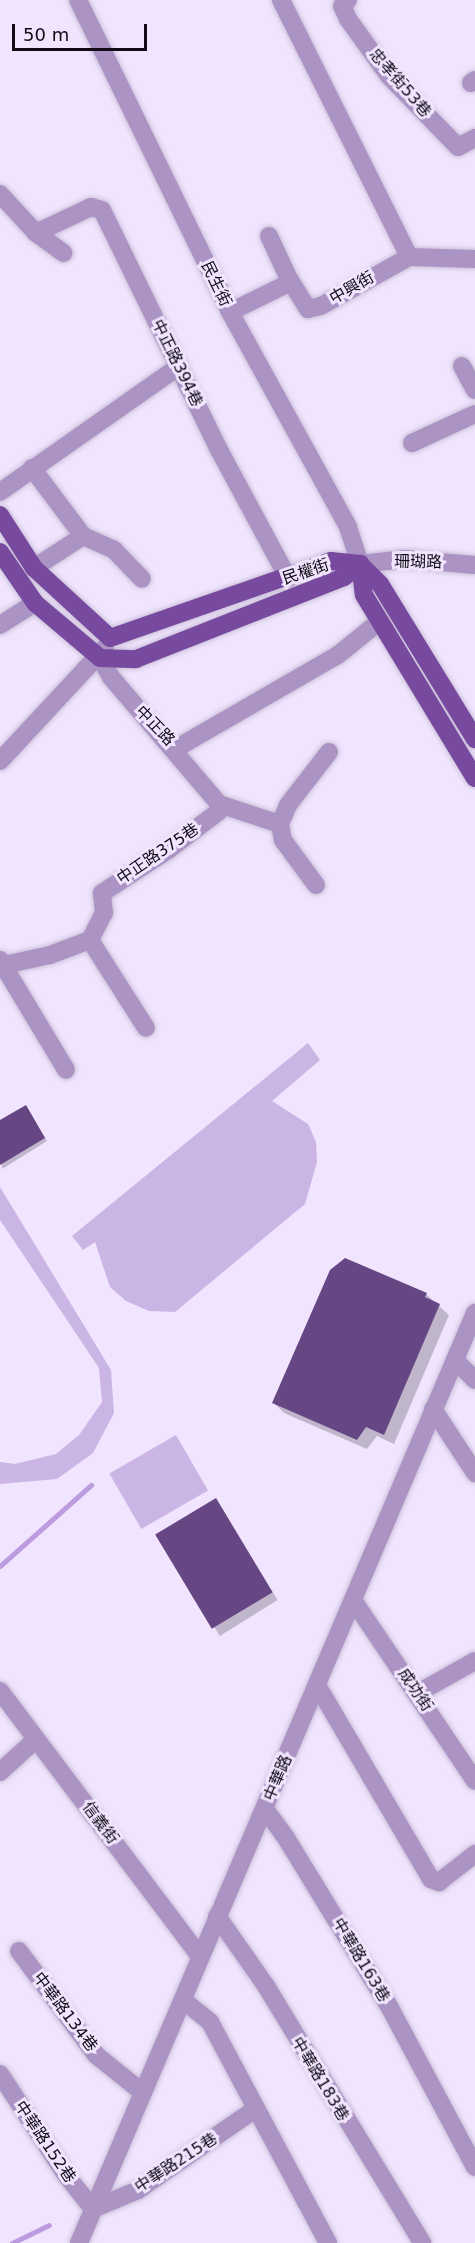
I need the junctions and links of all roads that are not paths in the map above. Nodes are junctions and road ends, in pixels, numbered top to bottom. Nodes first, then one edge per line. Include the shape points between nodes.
1 (78, 0) edge
2 (281, 0) edge
3 (348, 0) edge
4 (475, 138) edge
5 (0, 194) edge
6 (36, 233) junction
7 (269, 236) dead end
8 (64, 253) dead end
9 (409, 257) junction
10 (475, 259) edge
11 (291, 282) junction
12 (230, 312) junction
13 (179, 366) junction
14 (462, 366) dead end
15 (475, 390) edge
16 (475, 414) edge
17 (412, 443) dead end
18 (32, 468) junction
19 (0, 492) edge
20 (0, 515) edge
21 (83, 536) junction
22 (0, 552) edge
23 (360, 564) junction
24 (475, 564) edge
25 (34, 568) junction
26 (288, 578) junction
27 (142, 579) dead end
28 (35, 603) junction
29 (380, 621) junction
30 (0, 625) edge
31 (110, 638) junction
32 (100, 658) junction
33 (475, 739) edge
34 (175, 749) junction
35 (329, 752) dead end
36 (0, 761) edge
37 (475, 778) edge
38 (219, 804) junction
39 (280, 824) junction
40 (316, 885) dead end
41 (90, 940) junction
42 (2, 962) edge
43 (146, 1028) dead end
44 (66, 1070) dead end
45 (475, 1312) edge
46 (455, 1360) junction
47 (475, 1380) edge
48 (434, 1409) junction
49 (475, 1473) edge
50 (353, 1600) junction
51 (475, 1661) edge
52 (317, 1685) junction
53 (0, 1690) edge
54 (418, 1693) junction
55 (35, 1740) junction
56 (0, 1772) edge
57 (475, 1781) edge
58 (264, 1809) junction
59 (475, 1854) edge
60 (217, 1916) junction
61 (19, 1951) dead end
62 (200, 1956) junction
63 (183, 2000) junction
64 (0, 2073) edge
65 (142, 2092) junction
66 (254, 2110) junction
67 (475, 2167) edge
68 (93, 2209) junction
69 (79, 2243) edge
70 (328, 2243) edge
71 (422, 2243) edge

1 - 12 street, 民生街
2 - 9 street
3 - 4 street, 忠孝街53巷 via 342,6 348,19 389,76 458,147
5 - 6 street
6 - 8 street
6 - 13 street, 中正路394巷 via 91,207 102,210
7 - 11 street, 中興街
9 - 10 street
9 - 11 street, 中興街 via 321,306 308,309
11 - 12 street
12 - 23 street, 民生街 via 348,527
13 - 18 street
13 - 26 street, 中正路394巷
14 - 15 street
16 - 17 street
18 - 19 street
18 - 21 street
20 - 25 main road
21 - 25 street
21 - 27 street via 114,550
22 - 28 main road, 中正路
23 - 24 street, 珊瑚路 via 405,559
23 - 26 main road, 民權街 via 331,561
23 - 29 main road via 364,595
23 - 32 main road, 民權街 via 344,577 136,659
23 - 33 main road via 380,584
25 - 31 main road
26 - 31 main road, 民權街
28 - 30 street
28 - 32 main road, 中正路
29 - 34 street, 中正路 via 328,661
29 - 37 main road
31 - 32 street
32 - 34 street, 中正路 via 111,677
32 - 36 street
34 - 38 street
35 - 39 street via 288,805
38 - 39 street
38 - 41 street, 中正路375巷 via 218,812 168,850 102,892 104,913
39 - 40 street via 283,840
41 - 42 street via 50,955
41 - 43 street
42 - 44 street
45 - 46 street, 中華路
46 - 47 street
46 - 48 street, 中華路
48 - 49 street
48 - 50 street, 中華路
50 - 52 street, 中華路
50 - 54 street, 成功街
51 - 54 street
52 - 58 street, 中華路
52 - 59 street via 431,1880 439,1882
53 - 55 street, 信義街
54 - 57 street, 成功街
55 - 56 street
55 - 62 street, 信義街
58 - 60 street, 中華路
58 - 67 street, 中華路163巷 via 286,1838 390,2008
60 - 62 street, 中華路
60 - 71 street, 中華路183巷 via 266,1986
61 - 65 street, 中華路134巷 via 96,2055
62 - 63 street, 中華路
63 - 65 street, 中華路
63 - 66 street via 210,2022
64 - 68 street, 中華路152巷 via 66,2175
65 - 68 street, 中華路
66 - 68 street, 中華路215巷 via 138,2190
66 - 70 street via 274,2139
68 - 69 street, 中華路

